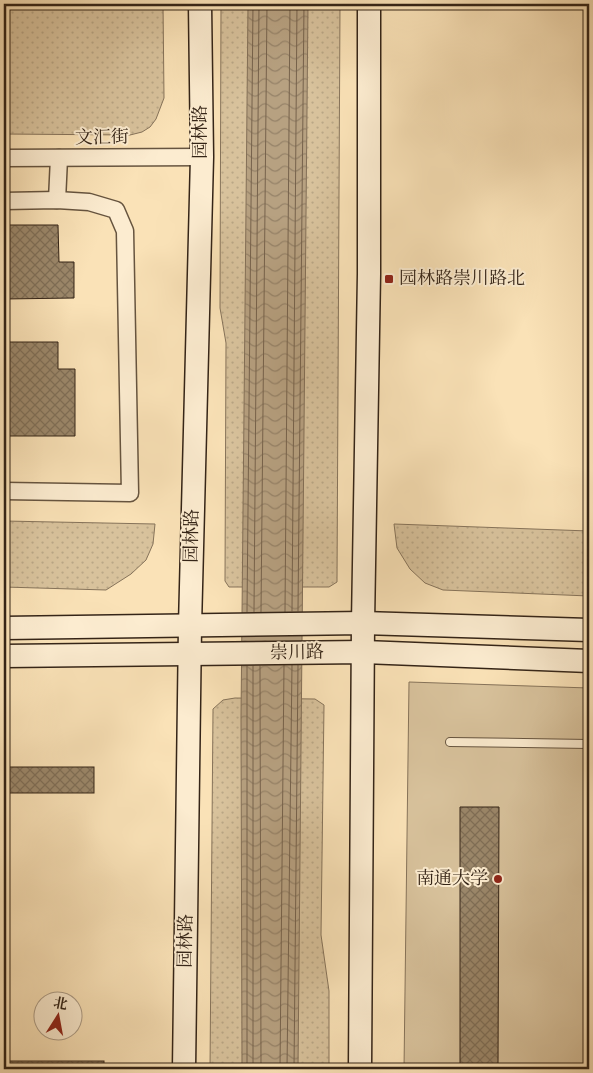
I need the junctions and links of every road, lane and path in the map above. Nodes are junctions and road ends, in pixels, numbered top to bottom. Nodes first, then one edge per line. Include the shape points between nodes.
1 (200, 4) edge
2 (370, 4) edge
3 (202, 157) junction
4 (4, 158) edge
5 (59, 158) junction
6 (58, 200) junction
7 (4, 201) edge
8 (4, 491) edge
9 (364, 623) junction
10 (190, 626) junction
11 (4, 628) edge
12 (589, 630) edge
13 (364, 652) junction
14 (190, 655) junction
15 (4, 656) edge
16 (589, 660) edge
17 (450, 742) dead end
18 (589, 744) edge
19 (184, 1069) edge
20 (360, 1069) edge

1 - 3 main road, 园林路
2 - 9 main road
3 - 5 street, 文汇街
3 - 10 main road, 园林路
4 - 5 street, 文汇街
5 - 6 street
6 - 7 street
6 - 8 street via 89,202 116,210 126,231 130,493
9 - 10 main road, 崇川路
9 - 12 main road, 崇川路
9 - 13 main road
10 - 11 main road, 崇川路
10 - 14 main road, 园林路
13 - 14 main road, 崇川路
13 - 16 main road, 崇川路
13 - 20 main road
14 - 15 main road, 崇川路
14 - 19 main road, 园林路
17 - 18 lane

